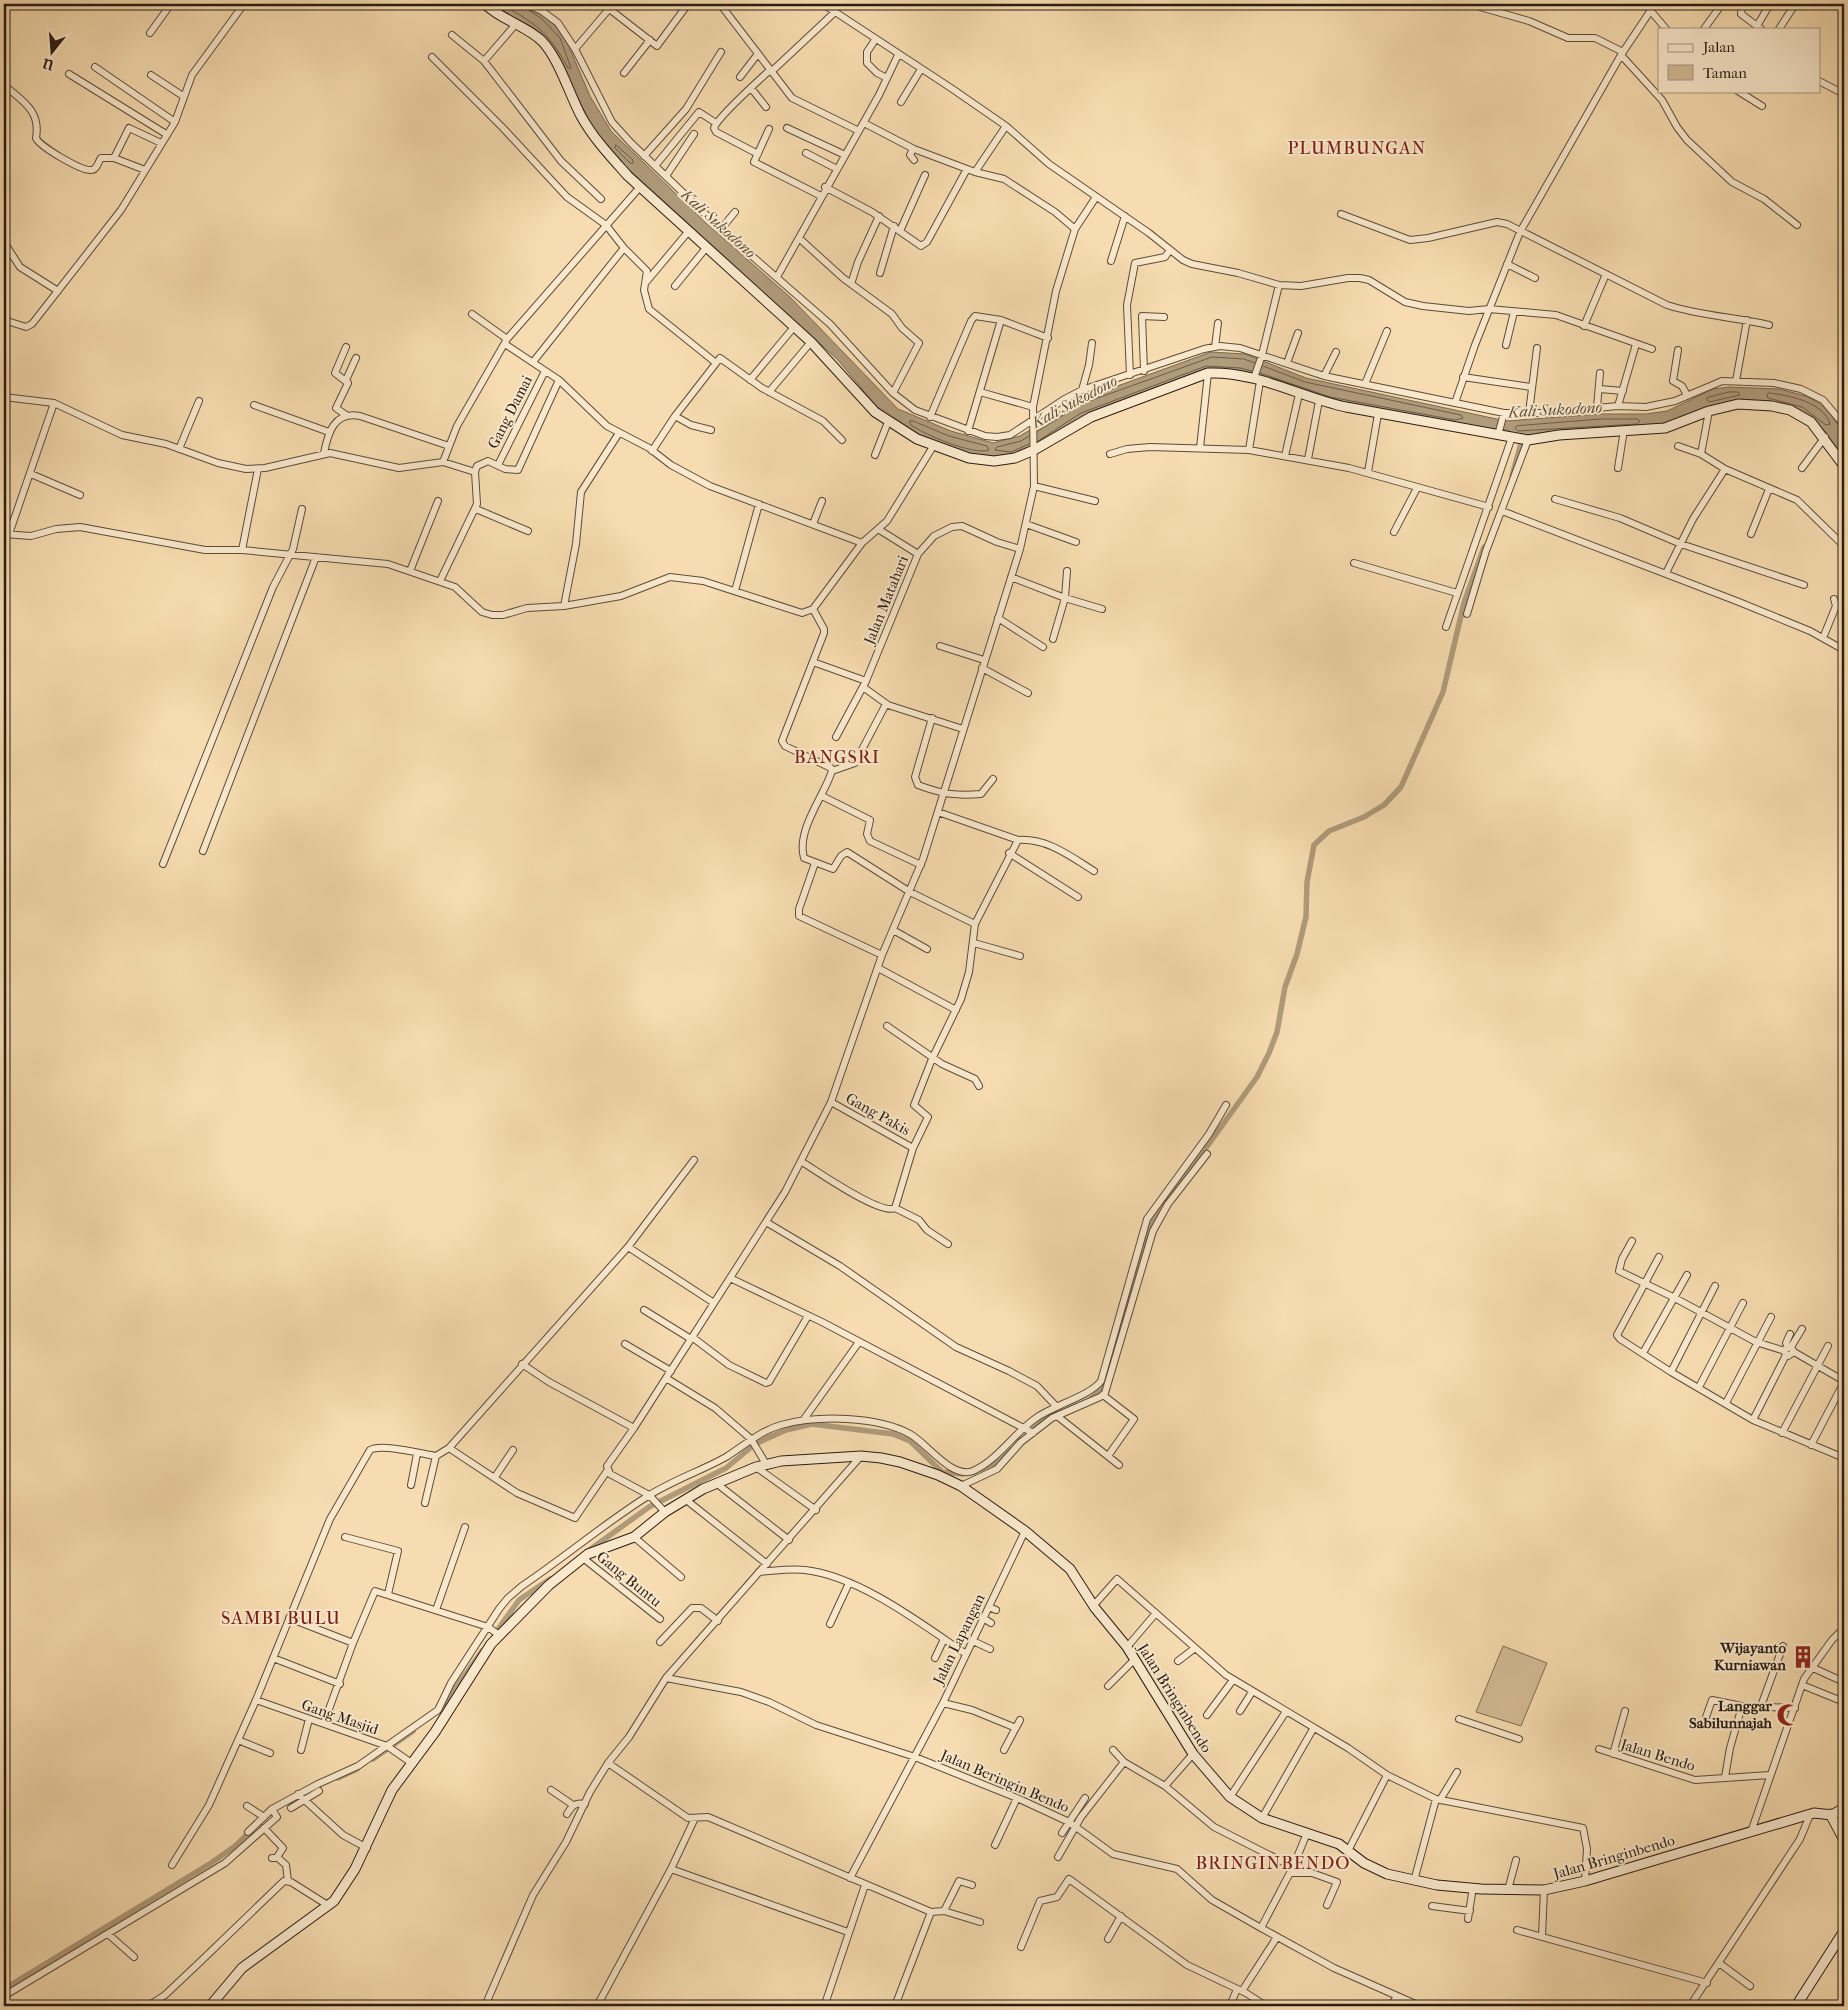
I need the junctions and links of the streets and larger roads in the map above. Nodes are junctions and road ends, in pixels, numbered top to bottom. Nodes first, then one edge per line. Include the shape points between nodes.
1 (171, 4) edge
2 (244, 4) edge
3 (485, 4) edge
4 (526, 4) edge
5 (603, 4) edge
6 (688, 4) edge
7 (720, 4) edge
8 (823, 4) edge
9 (1644, 4) edge
10 (1655, 4) edge
11 (1722, 4) edge
12 (1735, 4) edge
13 (1770, 4) edge
14 (1787, 4) edge
15 (1743, 6) edge
16 (1480, 7) dead end
17 (610, 9) junction
18 (1650, 11) junction
19 (835, 12) junction
20 (515, 25) junction
21 (1759, 27) edge
22 (1665, 28) edge
23 (1705, 28) edge
24 (1780, 28) edge
25 (150, 33) dead end
26 (452, 35) dead end
27 (650, 40) junction
28 (875, 40) junction
29 (574, 49) junction
30 (721, 52) dead end
31 (1622, 53) junction
32 (898, 54) junction
33 (758, 55) junction
34 (432, 57) dead end
35 (484, 61) junction
36 (95, 67) dead end
37 (921, 69) junction
38 (770, 71) junction
39 (624, 73) dead end
40 (69, 74) dead end
41 (151, 75) dead end
42 (740, 77) dead end
43 (887, 78) junction
44 (1820, 81) edge
45 (4, 85) edge
46 (751, 88) junction
47 (1740, 92) edge
48 (1844, 94) edge
49 (183, 96) junction
50 (901, 102) dead end
51 (1762, 106) dead end
52 (766, 107) dead end
53 (174, 122) junction
54 (864, 123) junction
55 (716, 124) junction
56 (1006, 126) junction
57 (787, 128) dead end
58 (769, 129) dead end
59 (859, 131) junction
60 (166, 134) junction
61 (694, 134) dead end
62 (161, 143) junction
63 (913, 149) junction
64 (806, 153) dead end
65 (758, 154) junction
66 (845, 155) junction
67 (644, 156) junction
68 (114, 158) junction
69 (914, 160) dead end
70 (655, 166) junction
71 (836, 169) junction
72 (968, 169) junction
73 (145, 170) junction
74 (975, 172) junction
75 (924, 175) dead end
76 (666, 176) junction
77 (640, 187) junction
78 (826, 187) junction
79 (821, 196) junction
80 (1096, 197) junction
81 (601, 199) dead end
82 (734, 212) dead end
83 (1340, 214) dead end
84 (879, 216) junction
85 (1125, 216) junction
86 (606, 225) junction
87 (1797, 225) dead end
88 (894, 226) junction
89 (721, 229) junction
90 (1075, 229) junction
91 (900, 231) junction
92 (688, 232) junction
93 (1520, 232) junction
94 (800, 239) junction
95 (4, 242) edge
96 (624, 248) junction
97 (706, 248) junction
98 (1170, 250) junction
99 (1111, 261) dead end
100 (1507, 264) junction
101 (880, 273) dead end
102 (1606, 274) junction
103 (777, 277) junction
104 (1535, 278) dead end
105 (644, 284) junction
106 (851, 284) junction
107 (1279, 285) junction
108 (675, 286) dead end
109 (58, 291) junction
110 (1489, 309) junction
111 (1514, 312) junction
112 (472, 314) dead end
113 (1164, 318) dead end
114 (4, 320) edge
115 (1001, 320) junction
116 (1747, 320) junction
117 (1218, 323) dead end
118 (1769, 325) dead end
119 (1584, 326) junction
120 (794, 327) junction
121 (1387, 331) dead end
122 (1298, 333) dead end
123 (1048, 338) junction
124 (506, 342) junction
125 (811, 342) junction
126 (1092, 343) dead end
127 (1636, 344) junction
128 (1506, 345) dead end
129 (346, 346) dead end
130 (1215, 347) junction
131 (1537, 348) dead end
132 (1652, 349) dead end
133 (1678, 350) dead end
134 (1336, 352) dead end
135 (1262, 356) junction
136 (356, 358) dead end
137 (533, 362) junction
138 (716, 363) junction
139 (1287, 364) junction
140 (545, 371) junction
141 (1144, 371) junction
142 (1208, 373) junction
143 (1600, 373) dead end
144 (1130, 374) junction
145 (1324, 376) junction
146 (1462, 377) junction
147 (1256, 379) junction
148 (346, 380) junction
149 (559, 380) junction
150 (750, 380) junction
151 (1736, 381) junction
152 (1365, 384) junction
153 (1531, 387) junction
154 (1600, 389) junction
155 (1082, 390) junction
156 (1623, 391) junction
157 (769, 392) junction
158 (980, 392) junction
159 (893, 394) junction
160 (1299, 394) junction
161 (1687, 394) junction
162 (4, 397) edge
163 (199, 401) dead end
164 (1319, 401) junction
165 (54, 402) junction
166 (1455, 403) junction
167 (254, 405) dead end
168 (1618, 406) junction
169 (1033, 407) junction
170 (1597, 407) junction
171 (1709, 411) junction
172 (1528, 413) junction
173 (1378, 414) junction
174 (346, 415) junction
175 (675, 416) junction
176 (1503, 416) junction
177 (930, 417) junction
178 (888, 422) junction
179 (1032, 425) junction
180 (1844, 425) edge
181 (711, 430) dead end
182 (1624, 430) junction
183 (968, 431) junction
184 (329, 432) junction
185 (619, 433) junction
186 (1498, 433) junction
187 (1825, 437) junction
188 (1520, 439) junction
189 (842, 440) dead end
190 (934, 445) junction
191 (449, 446) junction
192 (1678, 446) dead end
193 (1200, 448) junction
194 (179, 449) junction
195 (1034, 449) junction
196 (1249, 450) junction
197 (652, 451) junction
198 (324, 453) junction
199 (1110, 454) dead end
200 (1701, 454) junction
201 (875, 455) dead end
202 (1285, 456) junction
203 (1308, 459) junction
204 (443, 462) junction
205 (498, 465) junction
206 (1844, 466) edge
207 (1618, 468) dead end
208 (1802, 468) dead end
209 (258, 469) junction
210 (1725, 469) junction
211 (475, 472) junction
212 (1368, 472) junction
213 (31, 474) junction
214 (1034, 486) junction
215 (1417, 488) junction
216 (1769, 489) junction
217 (80, 495) dead end
218 (1555, 499) dead end
219 (438, 501) dead end
220 (822, 501) dead end
221 (1095, 501) dead end
222 (759, 504) junction
223 (1489, 507) junction
224 (302, 509) dead end
225 (476, 510) junction
226 (1502, 511) junction
227 (813, 524) junction
228 (1026, 524) junction
229 (878, 529) junction
230 (528, 532) dead end
231 (1394, 532) dead end
232 (6, 534) edge
233 (1751, 534) dead end
234 (1076, 542) dead end
235 (862, 543) junction
236 (1681, 544) junction
237 (1844, 546) edge
238 (1020, 549) junction
239 (242, 550) junction
240 (918, 554) junction
241 (289, 556) junction
242 (316, 558) junction
243 (1354, 563) dead end
244 (410, 571) junction
245 (1067, 571) dead end
246 (1666, 573) junction
247 (1012, 577) junction
248 (440, 581) junction
249 (1804, 585) dead end
250 (734, 591) junction
251 (1457, 593) junction
252 (1065, 598) junction
253 (1834, 599) dead end
254 (564, 606) junction
255 (813, 609) junction
256 (1102, 610) dead end
257 (1467, 614) dead end
258 (998, 618) junction
259 (1446, 627) dead end
260 (1823, 638) junction
261 (1053, 640) dead end
262 (940, 646) dead end
263 (1043, 647) dead end
264 (1844, 650) edge
265 (984, 660) junction
266 (813, 662) junction
267 (982, 668) junction
268 (864, 684) junction
269 (1028, 693) dead end
270 (886, 704) junction
271 (932, 718) junction
272 (963, 729) junction
273 (836, 737) dead end
274 (832, 771) junction
275 (993, 779) dead end
276 (943, 794) junction
277 (822, 796) junction
278 (938, 812) junction
279 (1018, 840) junction
280 (203, 851) dead end
281 (1009, 853) junction
282 (815, 863) junction
283 (162, 864) dead end
284 (921, 865) junction
285 (1094, 871) dead end
286 (910, 892) junction
287 (1078, 897) dead end
288 (975, 924) junction
289 (894, 930) junction
290 (974, 943) junction
291 (927, 948) dead end
292 (882, 955) junction
293 (1020, 956) dead end
294 (879, 968) junction
295 (956, 1010) junction
296 (887, 1026) dead end
297 (933, 1058) junction
298 (979, 1086) dead end
299 (831, 1102) junction
300 (1226, 1105) dead end
301 (913, 1148) junction
302 (1207, 1154) dead end
303 (694, 1160) dead end
304 (802, 1162) junction
305 (895, 1208) junction
306 (766, 1222) junction
307 (1632, 1241) dead end
308 (948, 1244) dead end
309 (628, 1246) junction
310 (1659, 1257) dead end
311 (1687, 1274) dead end
312 (730, 1278) junction
313 (1645, 1283) junction
314 (1715, 1286) dead end
315 (1673, 1297) junction
316 (714, 1303) junction
317 (1743, 1303) dead end
318 (644, 1310) dead end
319 (1701, 1312) junction
320 (808, 1316) junction
321 (1771, 1317) dead end
322 (1729, 1327) junction
323 (1802, 1329) dead end
324 (1790, 1334) dead end
325 (692, 1338) junction
326 (859, 1342) junction
327 (1756, 1342) junction
328 (625, 1344) dead end
329 (1828, 1346) dead end
330 (1789, 1351) junction
331 (1644, 1353) junction
332 (522, 1364) junction
333 (1817, 1366) junction
334 (671, 1371) junction
335 (1670, 1372) junction
336 (666, 1378) junction
337 (1844, 1381) edge
338 (1699, 1387) junction
339 (1103, 1395) junction
340 (1726, 1403) junction
341 (1056, 1406) junction
342 (1057, 1416) junction
343 (804, 1419) junction
344 (1753, 1420) junction
345 (634, 1428) junction
346 (1029, 1430) junction
347 (1782, 1433) junction
348 (754, 1443) junction
349 (1811, 1445) junction
350 (449, 1448) junction
351 (513, 1450) dead end
352 (417, 1454) junction
353 (1843, 1455) edge
354 (436, 1456) junction
355 (861, 1456) junction
356 (1108, 1456) junction
357 (1119, 1465) dead end
358 (761, 1466) junction
359 (607, 1471) junction
360 (495, 1477) junction
361 (716, 1483) junction
362 (411, 1485) dead end
363 (961, 1486) junction
364 (650, 1497) junction
365 (685, 1499) junction
366 (425, 1503) dead end
367 (816, 1510) junction
368 (665, 1512) junction
369 (465, 1527) dead end
370 (1025, 1531) junction
371 (346, 1537) dead end
372 (634, 1537) junction
373 (789, 1540) junction
374 (579, 1547) junction
375 (584, 1556) junction
376 (767, 1564) junction
377 (759, 1572) junction
378 (681, 1577) dead end
379 (849, 1583) junction
380 (388, 1594) junction
381 (1091, 1602) junction
382 (989, 1607) junction
383 (436, 1610) junction
384 (996, 1610) dead end
385 (1156, 1613) junction
386 (289, 1618) junction
387 (983, 1618) junction
388 (660, 1619) dead end
389 (718, 1621) junction
390 (991, 1623) dead end
391 (830, 1624) dead end
392 (488, 1627) junction
393 (1844, 1628) edge
394 (498, 1635) junction
395 (944, 1639) junction
396 (973, 1641) junction
397 (660, 1642) dead end
398 (353, 1643) junction
399 (1784, 1646) dead end
400 (1127, 1647) junction
401 (1194, 1648) junction
402 (990, 1649) dead end
403 (966, 1654) junction
404 (273, 1658) junction
405 (935, 1658) dead end
406 (1135, 1659) junction
407 (1178, 1661) dead end
408 (1811, 1667) junction
409 (666, 1678) junction
410 (1233, 1680) junction
411 (1844, 1682) edge
412 (340, 1684) junction
413 (1802, 1685) junction
414 (1108, 1686) dead end
415 (1252, 1692) junction
416 (452, 1694) junction
417 (256, 1700) junction
418 (1844, 1702) edge
419 (943, 1703) junction
420 (1742, 1706) junction
421 (1761, 1706) junction
422 (1795, 1708) junction
423 (1240, 1710) dead end
424 (1626, 1711) dead end
425 (1285, 1713) junction
426 (1207, 1715) dead end
427 (1706, 1716) dead end
428 (308, 1719) junction
429 (1020, 1720) dead end
430 (1459, 1720) dead end
431 (324, 1723) junction
432 (1016, 1728) junction
433 (1313, 1728) junction
434 (1519, 1739) dead end
435 (238, 1740) junction
436 (390, 1748) junction
437 (1599, 1749) dead end
438 (301, 1750) dead end
439 (1004, 1750) dead end
440 (1113, 1750) dead end
441 (270, 1752) dead end
442 (1192, 1754) junction
443 (1613, 1754) junction
444 (915, 1757) junction
445 (1124, 1762) junction
446 (608, 1763) junction
447 (413, 1764) junction
448 (1457, 1772) dead end
449 (1387, 1775) junction
450 (1770, 1775) junction
451 (1725, 1777) junction
452 (1165, 1786) junction
453 (551, 1790) dead end
454 (319, 1791) dead end
455 (1230, 1797) junction
456 (302, 1798) junction
457 (1017, 1798) junction
458 (1085, 1798) dead end
459 (1438, 1800) junction
460 (584, 1804) junction
461 (573, 1805) junction
462 (247, 1806) dead end
463 (291, 1808) dead end
464 (1844, 1808) edge
465 (274, 1811) junction
466 (567, 1814) dead end
467 (1826, 1814) junction
468 (1810, 1815) junction
469 (264, 1817) junction
470 (695, 1818) junction
471 (1262, 1818) junction
472 (1072, 1824) junction
473 (264, 1828) junction
474 (248, 1832) dead end
475 (1750, 1832) junction
476 (1062, 1833) dead end
477 (1307, 1833) junction
478 (1844, 1840) edge
479 (995, 1845) dead end
480 (367, 1848) junction
481 (1348, 1851) junction
482 (1058, 1857) dead end
483 (1516, 1860) dead end
484 (172, 1865) dead end
485 (671, 1869) junction
486 (1292, 1870) junction
487 (850, 1878) junction
488 (288, 1881) junction
489 (1414, 1881) junction
490 (1585, 1881) junction
491 (864, 1885) junction
492 (972, 1885) dead end
493 (1472, 1888) junction
494 (1508, 1890) junction
495 (1544, 1890) junction
496 (1327, 1905) dead end
497 (329, 1906) junction
498 (1432, 1906) dead end
499 (944, 1911) junction
500 (1470, 1911) junction
501 (931, 1912) junction
502 (1121, 1916) junction
503 (1468, 1919) dead end
504 (980, 1922) dead end
505 (1261, 1928) junction
506 (1517, 1930) dead end
507 (1844, 1931) edge
508 (848, 1932) junction
509 (108, 1934) junction
510 (1542, 1936) junction
511 (1276, 1937) junction
512 (1108, 1939) dead end
513 (1841, 1945) edge
514 (1021, 1947) dead end
515 (134, 1957) dead end
516 (1719, 1963) junction
517 (1707, 1983) junction
518 (1750, 1986) dead end
519 (1240, 1990) junction
520 (4, 1996) edge
521 (1397, 1996) junction
522 (148, 2006) edge
523 (210, 2006) edge
524 (485, 2006) edge
525 (597, 2006) edge
526 (831, 2006) edge
527 (895, 2006) edge
528 (1230, 2006) edge
529 (1265, 2006) edge
530 (1391, 2006) edge
531 (1420, 2006) edge
532 (1690, 2006) edge
533 (1796, 2006) edge

1 - 25 street
2 - 49 street via 192,75
3 - 20 street
4 - 29 street via 558,23
5 - 17 street
6 - 27 street via 658,46
7 - 33 street
8 - 19 street
9 - 18 street
10 - 18 street
11 - 23 street
12 - 15 street
13 - 21 street
14 - 24 street via 1792,9
15 - 21 street via 1741,14
16 - 31 street via 1535,23 1568,38 1595,38
17 - 27 street
17 - 29 street
18 - 22 street
18 - 31 street
19 - 28 street
19 - 38 street
20 - 35 street
20 - 77 street via 546,46 592,132
26 - 35 street
27 - 39 street
28 - 32 street
28 - 43 street via 867,52 867,63
29 - 67 street via 612,122
30 - 67 street via 686,109
31 - 87 street via 1662,100 1687,140 1732,182 1764,198
31 - 93 street
32 - 37 street
32 - 43 street
33 - 38 street
33 - 42 street
34 - 86 street via 567,197
35 - 81 street via 561,161
36 - 53 street
37 - 50 street
37 - 56 street
38 - 46 street
38 - 59 street via 796,102
40 - 60 street
41 - 49 street
43 - 54 street
44 - 48 street
45 - 68 street via 33,110 38,130 36,138 41,145 78,167 90,170 101,158
46 - 52 street
46 - 55 street
47 - 51 street
49 - 53 street
53 - 60 street
54 - 59 street
54 - 63 street
55 - 65 street via 716,132
55 - 70 street via 699,112
56 - 74 street
56 - 80 street via 1049,164
57 - 66 street
58 - 65 street
59 - 66 street
60 - 62 street
61 - 76 street
62 - 68 street via 129,128
62 - 73 street
63 - 69 street via 910,155
63 - 72 street
64 - 71 street
65 - 79 street via 754,162 757,165
66 - 71 street
67 - 70 street
68 - 73 street
70 - 76 street
71 - 78 street
72 - 74 street
72 - 91 street via 925,245 918,245
73 - 109 street via 121,210
74 - 90 street via 1004,179 1019,187
75 - 91 street
76 - 89 street
77 - 86 street
77 - 92 street
78 - 79 street
78 - 84 street
79 - 94 street
80 - 85 street
80 - 90 street
82 - 89 street
83 - 93 street via 1410,240 1489,222 1507,224
84 - 88 street
84 - 106 street
85 - 98 street
85 - 99 street
86 - 96 street
86 - 124 street
88 - 91 street
88 - 101 street
89 - 103 street
90 - 123 street via 1056,291
92 - 97 street
92 - 105 street
93 - 100 street
93 - 102 street
94 - 103 street
94 - 106 street
95 - 109 street via 25,271
96 - 105 street via 647,271
96 - 137 street
97 - 108 street
97 - 120 street
98 - 107 street via 1192,264
98 - 144 street via 1165,257 1134,263 1128,305
100 - 104 street
100 - 110 street
102 - 116 street via 1645,295 1692,313
102 - 119 street
103 - 159 street via 846,340
105 - 138 street via 646,302 653,313
106 - 159 street via 892,314 919,343
107 - 110 street via 1301,286 1360,278 1405,302 1469,311
107 - 135 street
109 - 114 street via 28,327
110 - 111 street
110 - 146 street
111 - 119 street via 1556,314
111 - 128 street
112 - 124 street
113 - 141 street via 1142,316
115 - 123 street
115 - 158 street
115 - 177 street via 978,315 973,318
116 - 118 street
116 - 151 street
117 - 130 street
119 - 127 street
120 - 125 street
120 - 150 street
121 - 152 street
122 - 139 street
123 - 169 street
124 - 137 street
124 - 191 street via 472,397
125 - 157 street
125 - 178 street
126 - 155 street
127 - 132 street
127 - 156 street
129 - 148 street via 335,373
130 - 135 street via 1233,347
130 - 141 street
131 - 153 street
133 - 161 street via 1672,380
134 - 145 street
135 - 139 street
135 - 147 street
136 - 148 street
137 - 140 street
138 - 150 street via 720,358
138 - 175 street
139 - 145 street
140 - 149 street
140 - 205 street, Gang Damai
141 - 144 street
142 - 147 street
142 - 193 street
142 - 195 street via 1091,417
143 - 154 street
144 - 155 street
145 - 152 street
146 - 153 street
146 - 166 street
147 - 160 street
147 - 196 street
148 - 174 street via 348,382 336,408
149 - 185 street via 607,426
149 - 205 street via 520,468 514,471
150 - 157 street
151 - 161 street via 1718,382
151 - 180 street via 1774,383 1801,389 1823,400
152 - 166 street
153 - 172 street
154 - 156 street
154 - 170 street
155 - 179 street via 1063,400
156 - 168 street
157 - 189 street via 823,420
158 - 169 street
158 - 183 street
159 - 177 street
160 - 164 street
160 - 202 street
161 - 168 street via 1659,406
162 - 165 street
163 - 194 street
164 - 173 street
164 - 203 street
165 - 194 street via 122,435
165 - 213 street
166 - 176 street
167 - 184 street
168 - 170 street
169 - 179 street
170 - 172 street
171 - 182 street via 1664,428
171 - 187 street via 1738,404 1780,408 1811,422
171 - 200 street
172 - 176 street
173 - 186 street
173 - 212 street
174 - 184 street
174 - 191 street via 360,416
175 - 181 street via 691,425
175 - 197 street
176 - 186 street
177 - 183 street
178 - 190 street
178 - 201 street
179 - 183 street via 1003,436 992,437
179 - 195 street
182 - 188 street
182 - 207 street
184 - 198 street
185 - 197 street
185 - 254 street via 581,492
186 - 188 street
187 - 206 street
187 - 208 street
188 - 223 street
188 - 226 street
190 - 195 street via 969,458 987,460 1008,460
190 - 229 street via 887,521
191 - 204 street
192 - 200 street
193 - 196 street
193 - 199 street via 1150,447
194 - 209 street via 218,463
195 - 214 street
196 - 202 street
197 - 222 street via 710,486
198 - 204 street via 352,456 399,468
198 - 209 street
200 - 210 street
202 - 203 street
203 - 212 street
204 - 211 street
205 - 211 street via 483,462
209 - 239 street
210 - 216 street
210 - 236 street
211 - 225 street
212 - 215 street
213 - 217 street
213 - 232 street
214 - 221 street
214 - 228 street
215 - 223 street
215 - 231 street
216 - 233 street
216 - 237 street via 1797,500
218 - 236 street via 1620,518
219 - 244 street
220 - 227 street
222 - 227 street
222 - 250 street
223 - 251 street
224 - 241 street via 294,549
225 - 230 street
225 - 248 street
226 - 246 street
226 - 257 street
227 - 235 street
228 - 234 street
228 - 238 street
229 - 235 street
229 - 240 street
232 - 239 street via 31,536 56,528 80,527 183,547
235 - 255 street
236 - 246 street
236 - 249 street
238 - 240 street, Jalan Matahari via 962,526 934,536
238 - 247 street
239 - 241 street
240 - 268 street, Jalan Matahari
241 - 242 street
241 - 283 street via 273,587
242 - 244 street via 388,564
242 - 280 street
243 - 251 street
244 - 248 street
245 - 252 street
246 - 260 street
247 - 252 street
247 - 258 street
248 - 254 street via 455,587 482,612 492,615 527,608
250 - 254 street via 703,581 670,578 621,596
250 - 255 street via 802,613
251 - 259 street
252 - 256 street
252 - 261 street
253 - 260 street via 1836,606
255 - 266 street via 824,629
258 - 263 street
258 - 265 street
260 - 264 street
262 - 265 street
265 - 267 street
266 - 268 street
266 - 274 street via 782,741 785,746
267 - 269 street
267 - 272 street
268 - 270 street
268 - 273 street, Jalan Matahari
270 - 271 street
270 - 274 street via 855,763
271 - 272 street
271 - 276 street via 916,782
272 - 276 street
274 - 277 street
275 - 276 street via 981,794
276 - 278 street
277 - 282 street via 808,822 802,852 804,858
277 - 284 street via 870,820 867,834 870,841
278 - 279 street
278 - 284 street
279 - 281 street
279 - 285 street via 1039,841
281 - 287 street
281 - 288 street
282 - 286 street via 833,869 847,852
282 - 292 street via 798,909 799,916
284 - 286 street
286 - 288 street
286 - 289 street
288 - 290 street
289 - 291 street
289 - 292 street
290 - 293 street
290 - 295 street via 969,972
292 - 294 street
294 - 295 street
294 - 299 street
295 - 297 street
296 - 297 street
297 - 298 street via 971,1077
297 - 301 street via 914,1105 928,1117
299 - 301 street, Gang Pakis
299 - 304 street
300 - 341 street via 1209,1134 1147,1219 1101,1381 1091,1392
301 - 305 street
302 - 339 street via 1168,1204 1153,1231
303 - 309 street
304 - 305 street via 864,1200 886,1210
304 - 306 street
305 - 308 street via 918,1220
306 - 312 street
306 - 341 street via 840,1266 956,1347 1037,1386
307 - 313 street via 1618,1270
309 - 316 street
309 - 332 street
310 - 313 street
311 - 315 street
312 - 316 street
312 - 320 street
313 - 315 street
313 - 331 street via 1617,1335
314 - 319 street
315 - 319 street
315 - 331 street
316 - 325 street
317 - 322 street
318 - 325 street
319 - 322 street
319 - 335 street
320 - 325 street via 766,1383 729,1365
320 - 326 street
321 - 327 street
322 - 327 street
322 - 338 street
323 - 330 street
324 - 330 street via 1786,1343
325 - 334 street
326 - 343 street
326 - 346 street
327 - 330 street
327 - 340 street
328 - 334 street
329 - 333 street
330 - 333 street
330 - 344 street
331 - 335 street
332 - 345 street
332 - 350 street
333 - 337 street
333 - 347 street
334 - 336 street
335 - 338 street
336 - 345 street
336 - 348 street via 715,1408
337 - 349 street
338 - 340 street
339 - 342 street
339 - 356 street via 1134,1419
340 - 344 street
341 - 346 street
342 - 346 street
342 - 356 street
343 - 346 street via 868,1421 897,1428 923,1442 961,1472 972,1471
343 - 348 street via 757,1434
344 - 347 street
345 - 359 street via 607,1466
346 - 363 street via 997,1470
347 - 349 street
348 - 358 street
348 - 364 street
349 - 353 street
350 - 354 street
350 - 360 street
351 - 360 street
352 - 354 street
352 - 362 street
352 - 386 street via 376,1447 370,1450 330,1519
354 - 366 street
355 - 358 street, Jalan Bringinbendo
355 - 363 street, Jalan Bringinbendo via 900,1462
355 - 367 street
356 - 357 street
358 - 361 street, Jalan Bringinbendo
358 - 367 street
359 - 360 street via 575,1518 517,1493
359 - 364 street
361 - 365 street, Jalan Bringinbendo
361 - 373 street
363 - 370 street, Jalan Bringinbendo
364 - 368 street
364 - 374 street
365 - 368 street, Jalan Bringinbendo
365 - 376 street
367 - 373 street
368 - 372 street, Jalan Bringinbendo
369 - 383 street
370 - 381 street, Jalan Bringinbendo via 1070,1569
370 - 382 street, Jalan Lapangan
371 - 380 street via 398,1551
372 - 375 street, Jalan Bringinbendo
372 - 378 street
373 - 376 street
374 - 375 street
374 - 392 street via 508,1598
375 - 388 street, Gang Buntu
375 - 394 street, Jalan Bringinbendo
376 - 377 street
377 - 379 street via 802,1569
377 - 389 street
379 - 391 street
379 - 395 street via 911,1616
380 - 383 street
380 - 398 street via 375,1591
381 - 385 street via 1116,1579
381 - 400 street, Jalan Bringinbendo
382 - 384 street
382 - 387 street, Jalan Lapangan
383 - 392 street
385 - 400 street
385 - 401 street
386 - 398 street
386 - 404 street
387 - 390 street
387 - 396 street, Jalan Lapangan
389 - 397 street via 700,1608 692,1608
389 - 409 street
392 - 394 street
392 - 416 street
393 - 408 street
394 - 416 street, Jalan Bringinbendo
395 - 403 street
395 - 405 street
396 - 402 street
396 - 403 street, Jalan Lapangan
398 - 412 street
399 - 421 street
400 - 406 street, Jalan Bringinbendo
401 - 407 street
401 - 410 street
403 - 419 street, Jalan Lapangan
404 - 412 street
404 - 417 street
406 - 414 street
406 - 442 street, Jalan Bringinbendo
408 - 411 street
408 - 413 street
409 - 444 street, Jalan Beringin Bendo via 741,1692 816,1725
409 - 446 street via 629,1737
410 - 415 street
410 - 426 street
412 - 431 street
413 - 418 street
413 - 422 street
415 - 423 street
415 - 425 street
416 - 436 street via 438,1710
416 - 447 street, Jalan Bringinbendo
417 - 428 street, Gang Masjid
417 - 435 street
419 - 432 street via 972,1710
419 - 444 street, Jalan Lapangan
420 - 421 street
420 - 427 street via 1712,1700
420 - 451 street
421 - 422 street
422 - 450 street
424 - 443 street
425 - 433 street
425 - 455 street
428 - 431 street, Gang Masjid
428 - 438 street
429 - 432 street
430 - 434 street
431 - 436 street, Gang Masjid
432 - 439 street
433 - 449 street
433 - 471 street
435 - 441 street
435 - 484 street via 209,1805
436 - 447 street, Gang Masjid
436 - 456 street via 344,1774 318,1784
437 - 443 street, Jalan Bendo
440 - 445 street
442 - 452 street
442 - 455 street, Jalan Bringinbendo
443 - 451 street, Jalan Bendo via 1695,1780
444 - 457 street, Jalan Beringin Bendo
444 - 487 street, Jalan Lapangan
445 - 452 street
445 - 472 street
446 - 460 street
446 - 470 street via 688,1818
447 - 480 street, Jalan Bringinbendo via 387,1800
448 - 459 street
449 - 459 street
449 - 481 street
450 - 451 street, Jalan Bendo
450 - 475 street
452 - 486 street via 1214,1827
453 - 461 street
454 - 456 street
455 - 471 street, Jalan Bringinbendo
456 - 463 street
456 - 465 street
456 - 480 street via 343,1835
457 - 472 street, Jalan Beringin Bendo
457 - 479 street
458 - 472 street
459 - 489 street
459 - 490 street via 1583,1828 1587,1849
460 - 461 street via 578,1802
460 - 524 street via 566,1842 533,1895
461 - 466 street
462 - 469 street
464 - 467 street, Jalan Bringinbendo via 1836,1814
465 - 469 street
465 - 473 street
467 - 468 street, Jalan Bringinbendo
467 - 478 street
468 - 475 street, Jalan Bringinbendo
468 - 516 street via 1800,1839
469 - 474 street
470 - 485 street
470 - 487 street via 708,1817
471 - 477 street, Jalan Bringinbendo
472 - 476 street
472 - 482 street
472 - 505 street, Jalan Beringin Bendo via 1113,1854 1177,1869 1212,1900
473 - 488 street via 283,1848 274,1858 286,1865
473 - 509 street via 224,1863
475 - 490 street, Jalan Bringinbendo
477 - 481 street, Jalan Bringinbendo via 1327,1839
477 - 486 street
480 - 497 street, Jalan Bringinbendo
481 - 489 street, Jalan Bringinbendo via 1376,1870
483 - 494 street
485 - 508 street
485 - 525 street
486 - 496 street via 1337,1882
486 - 505 street
487 - 491 street
488 - 497 street
488 - 522 street via 282,1882 165,1995
489 - 493 street, Jalan Bringinbendo
490 - 495 street, Jalan Bringinbendo
491 - 501 street
491 - 508 street
492 - 499 street via 962,1880 958,1882
493 - 494 street, Jalan Bringinbendo
493 - 500 street
494 - 495 street, Jalan Bringinbendo
495 - 510 street
497 - 523 street, Jalan Bringinbendo via 242,1968
498 - 500 street
499 - 501 street
499 - 504 street
500 - 503 street
501 - 527 street
502 - 512 street
502 - 514 street via 1068,1879 1057,1897 1040,1901
502 - 519 street via 1187,1965
505 - 511 street, Jalan Beringin Bendo
506 - 510 street
507 - 513 street
508 - 526 street via 826,2004
509 - 515 street
509 - 520 street
510 - 517 street
511 - 519 street
511 - 521 street, Jalan Beringin Bendo
513 - 533 street
516 - 517 street
516 - 518 street
517 - 532 street
519 - 528 street
519 - 529 street
521 - 530 street
521 - 531 street, Jalan Beringin Bendo

